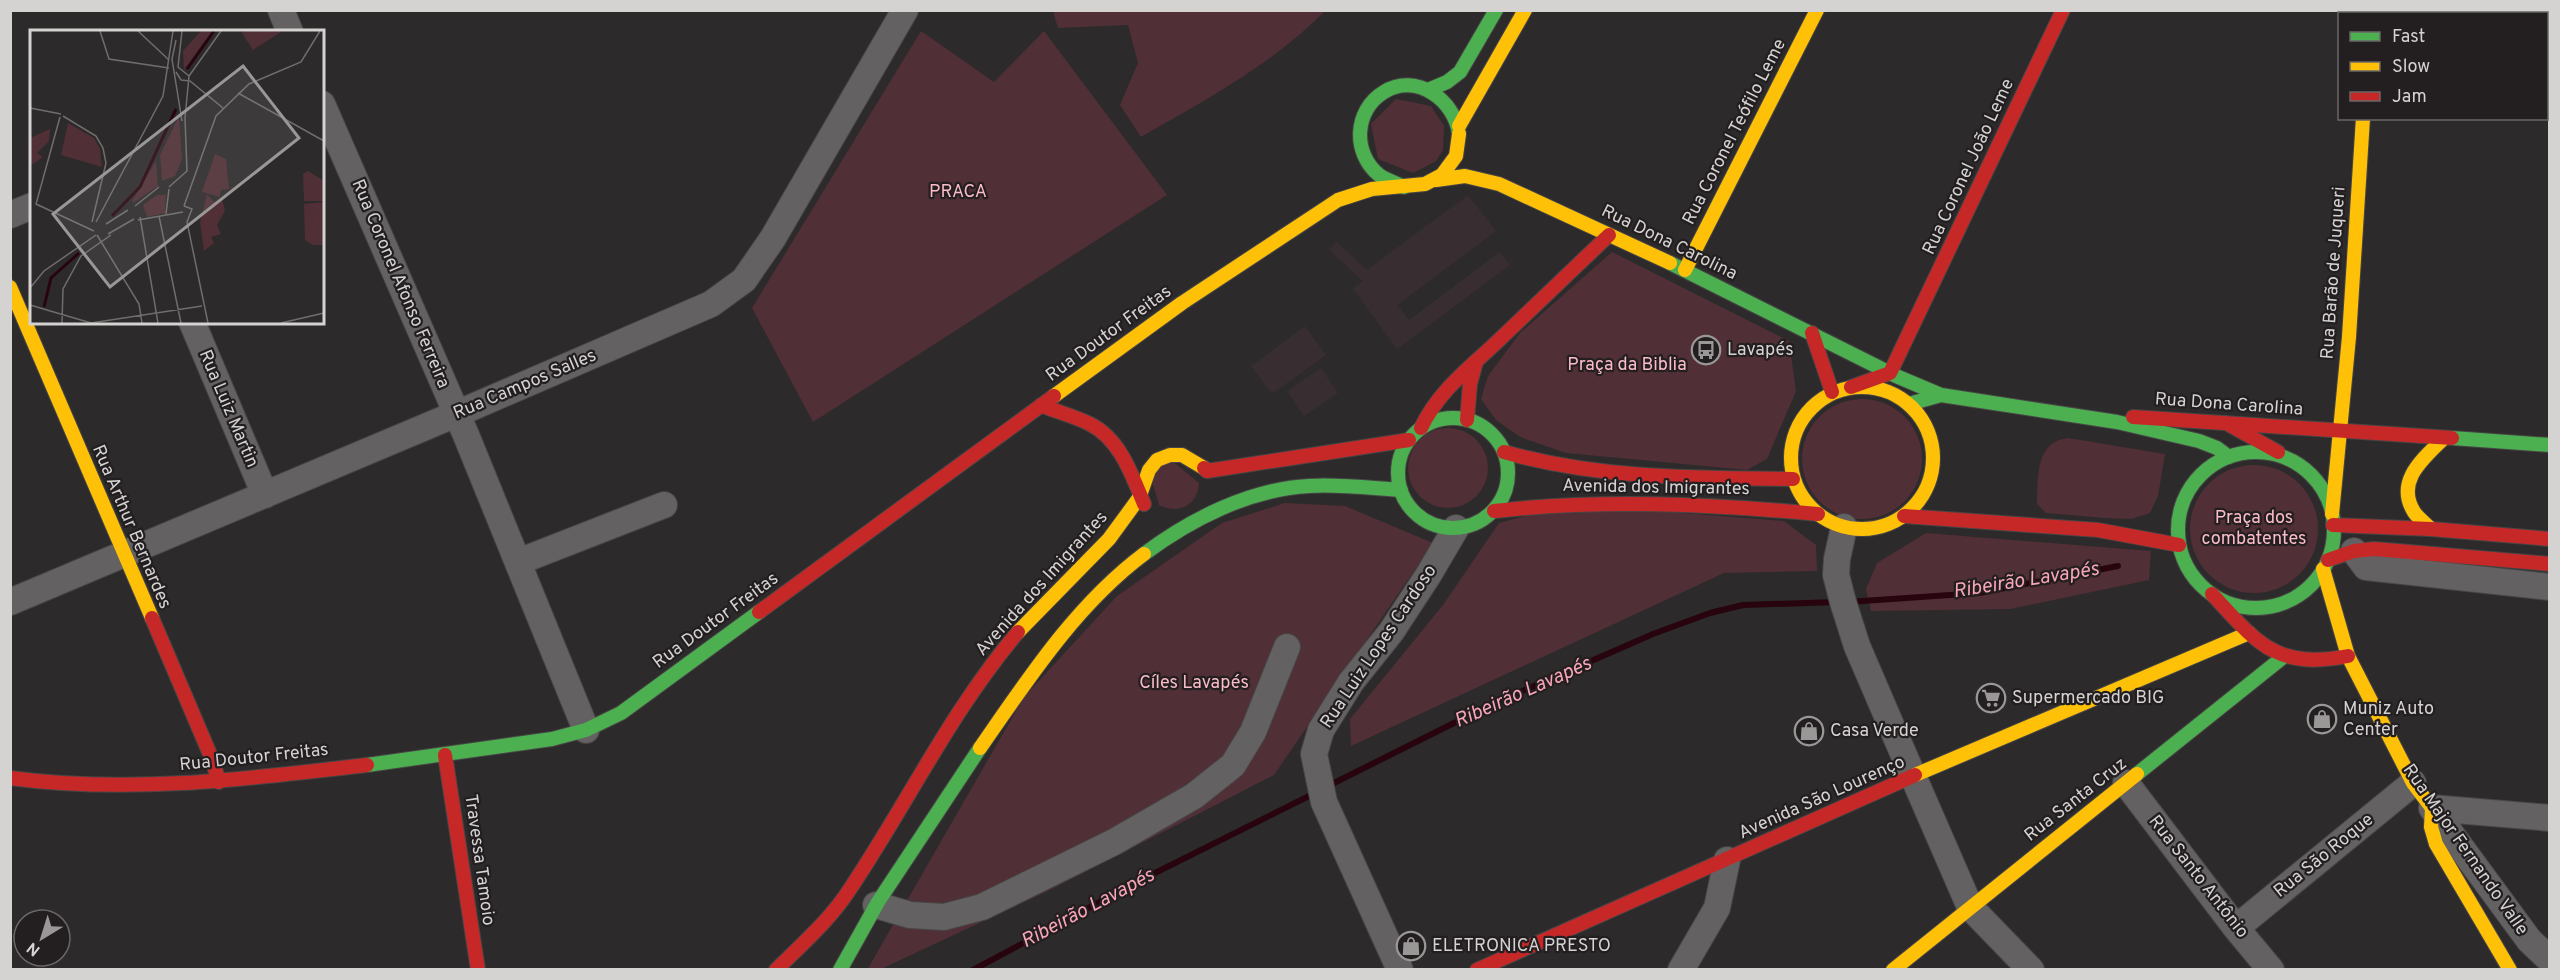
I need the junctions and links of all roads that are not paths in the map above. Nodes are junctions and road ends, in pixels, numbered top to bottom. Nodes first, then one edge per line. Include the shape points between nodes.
1 (280, 10) edge
2 (905, 10) edge
3 (1496, 10) edge
4 (1525, 10) edge
5 (1817, 10) edge
6 (2063, 10) edge
7 (289, 30) edge
8 (1428, 90) junction
9 (324, 109) edge
10 (2363, 120) edge
11 (1459, 126) junction
12 (1459, 144) junction
13 (1360, 147) junction
14 (1358, 168) dead end
15 (1436, 180) junction
16 (1353, 182) dead end
17 (1404, 187) junction
18 (1509, 188) junction
19 (1338, 200) junction
20 (30, 207) edge
21 (10, 214) edge
22 (1609, 235) junction
23 (1685, 270) junction
24 (10, 287) edge
25 (193, 324) edge
26 (1812, 333) junction
27 (1476, 362) junction
28 (1893, 375) junction
29 (1851, 387) junction
30 (1832, 392) junction
31 (1941, 395) junction
32 (1906, 402) junction
33 (1041, 405) junction
34 (456, 414) junction
35 (1467, 420) junction
36 (2117, 422) junction
37 (2226, 423) junction
38 (1421, 428) junction
39 (2340, 430) junction
40 (2443, 439) junction
41 (1409, 440) junction
42 (2550, 445) edge
43 (1504, 452) junction
44 (2229, 457) junction
45 (2287, 458) junction
46 (1208, 471) junction
47 (1793, 479) junction
48 (1401, 490) junction
49 (265, 495) junction
50 (1140, 496) junction
51 (664, 505) dead end
52 (1494, 511) junction
53 (1818, 514) junction
54 (1904, 516) junction
55 (1202, 517) junction
56 (2332, 519) junction
57 (1183, 527) junction
58 (1844, 527) junction
59 (1456, 528) junction
60 (2432, 529) junction
61 (2550, 539) edge
62 (2179, 545) junction
63 (2354, 551) junction
64 (123, 554) junction
65 (518, 562) junction
66 (2325, 564) junction
67 (2550, 564) edge
68 (2550, 587) edge
69 (2212, 594) junction
70 (10, 602) edge
71 (2249, 633) junction
72 (1287, 647) dead end
73 (2348, 656) junction
74 (2282, 658) junction
75 (586, 730) junction
76 (446, 755) junction
77 (1913, 776) junction
78 (10, 778) edge
79 (219, 782) junction
80 (2126, 783) junction
81 (2413, 783) junction
82 (2432, 808) junction
83 (2550, 818) edge
84 (1727, 860) junction
85 (876, 904) junction
86 (1970, 907) junction
87 (2236, 928) junction
88 (2550, 960) edge
89 (478, 969) edge
90 (776, 969) edge
91 (840, 969) edge
92 (1400, 969) edge
93 (1477, 969) edge
94 (1681, 969) edge
95 (1893, 969) edge
96 (2031, 969) edge
97 (2271, 969) edge
98 (2510, 969) edge

1 - 7 street
2 - 34 street, Rua Campos Salles via 773,238 744,280 711,304
3 - 8 main road via 1460,72
4 - 11 main road
5 - 23 main road, Rua Coronel Teófilo Leme
6 - 28 main road, Rua Coronel João Leme
8 - 11 main road via 1448,104
8 - 13 main road via 1398,87 1377,97 1365,110 1359,130
9 - 34 street, Rua Coronel Afonso Ferreira
10 - 39 main road, Rua Barão de Juqueri
11 - 12 main road
12 - 15 main road via 1449,168
12 - 18 main road, Rua Dona Carolina
13 - 14 main road
13 - 17 main road via 1373,171 1387,182
15 - 17 main road
15 - 18 main road, Rua Dona Carolina via 1458,174
16 - 19 main road, Rua Doutor Freitas
17 - 19 main road, Rua Doutor Freitas via 1369,190
18 - 22 main road, Rua Dona Carolina
19 - 33 main road, Rua Doutor Freitas via 1182,303
20 - 21 street
22 - 23 main road, Rua Dona Carolina
22 - 27 main road
23 - 26 main road, Rua Dona Carolina
24 - 64 main road, Rua Arthur Bernardes
25 - 49 street, Rua Luiz Martin
26 - 28 main road, Rua Dona Carolina
26 - 30 main road
27 - 35 main road
27 - 38 main road via 1438,395
28 - 29 main road
28 - 31 main road, Rua Dona Carolina
28 - 32 main road
29 - 30 main road, Avenida dos Imigrantes
29 - 32 main road, Avenida dos Imigrantes via 1876,388
30 - 47 main road, Avenida dos Imigrantes via 1801,419 1790,459
31 - 32 main road, Rua Dona Carolina
31 - 36 main road, Rua Dona Carolina
32 - 54 main road, Avenida dos Imigrantes via 1921,418 1933,452 1927,488
33 - 50 main road via 1092,425 1107,436 1119,450
33 - 75 main road, Rua Doutor Freitas via 621,713
34 - 49 street, Rua Campos Salles
34 - 65 street, Rua Coronel Afonso Ferreira
35 - 38 main road via 1451,418
35 - 43 main road via 1483,426
36 - 37 main road, Rua Dona Carolina via 2136,416
36 - 44 main road, Rua Dona Carolina via 2199,441
37 - 39 main road, Rua Dona Carolina
37 - 45 main road
38 - 41 main road
39 - 40 main road, Rua Dona Carolina
39 - 56 main road
40 - 42 main road, Rua Dona Carolina
40 - 60 main road via 2413,469 2408,491 2414,512
41 - 46 main road
41 - 48 main road via 1398,473
43 - 47 main road, Avenida dos Imigrantes via 1532,461 1624,474
43 - 52 main road via 1508,481
44 - 45 main road via 2263,452
44 - 62 main road via 2215,462 2196,478 2184,498 2178,523
45 - 56 main road via 2307,471 2323,490
46 - 50 main road, Avenida dos Imigrantes via 1195,459 1179,454 1161,457 1143,480
46 - 55 main road via 1213,490 1211,504
47 - 53 main road, Avenida dos Imigrantes via 1803,499
48 - 55 main road via 1281,490
48 - 59 main road via 1409,506 1422,518 1438,526
49 - 64 street, Rua Campos Salles
50 - 57 main road via 1156,519 1169,526
50 - 90 main road, Avenida dos Imigrantes via 1108,540 1013,639 969,697 850,890 828,918
51 - 65 street
52 - 53 main road, Avenida dos Imigrantes via 1622,502 1712,504
52 - 59 main road, Avenida dos Imigrantes via 1476,523
53 - 58 main road, Avenida dos Imigrantes
54 - 58 main road, Avenida dos Imigrantes via 1875,528
54 - 62 main road, Avenida dos Imigrantes via 2098,530
55 - 57 main road
56 - 60 main road
56 - 66 main road via 2334,537
57 - 85 main road via 1093,599 1055,644 974,753
58 - 77 street via 1836,575 1846,615
59 - 92 street, Rua Luiz Lopes Cardoso via 1391,632 1351,682 1321,730 1314,754 1324,802
60 - 61 main road
62 - 69 main road via 2197,581
63 - 66 main road
63 - 67 main road via 2374,549
63 - 68 street via 2366,567
64 - 70 street, Rua Campos Salles
64 - 79 main road, Rua Arthur Bernardes
65 - 75 street, Rua Coronel Afonso Ferreira
66 - 69 main road via 2299,595 2278,604 2255,608 2232,604
66 - 73 main road, Rua Major Fernando Valle
69 - 71 main road
71 - 74 main road
71 - 77 main road, Avenida São Lourenço
72 - 85 street via 1253,732 1233,765 1194,796 1114,842 982,908 944,917 910,915
73 - 74 main road via 2309,663
73 - 81 main road, Rua Major Fernando Valle
74 - 80 main road, Rua Santa Cruz
75 - 76 main road, Rua Doutor Freitas
76 - 79 main road, Rua Doutor Freitas
76 - 89 main road, Travessa Tamoio
77 - 84 main road, Avenida São Lourenço
77 - 86 street
78 - 79 main road, Rua Doutor Freitas via 62,785
80 - 86 main road, Rua Santa Cruz
80 - 87 street, Rua Santo Antônio
81 - 82 main road, Rua Major Fernando Valle
81 - 87 street, Rua São Roque
82 - 83 street
82 - 88 street, Rua Major Fernando Valle via 2529,940
82 - 98 main road via 2431,827 2436,844
84 - 93 main road, Avenida São Lourenço
84 - 94 street via 1717,908
85 - 91 main road
86 - 95 main road, Rua Santa Cruz
86 - 96 street
87 - 97 street, Rua Santo Antônio

